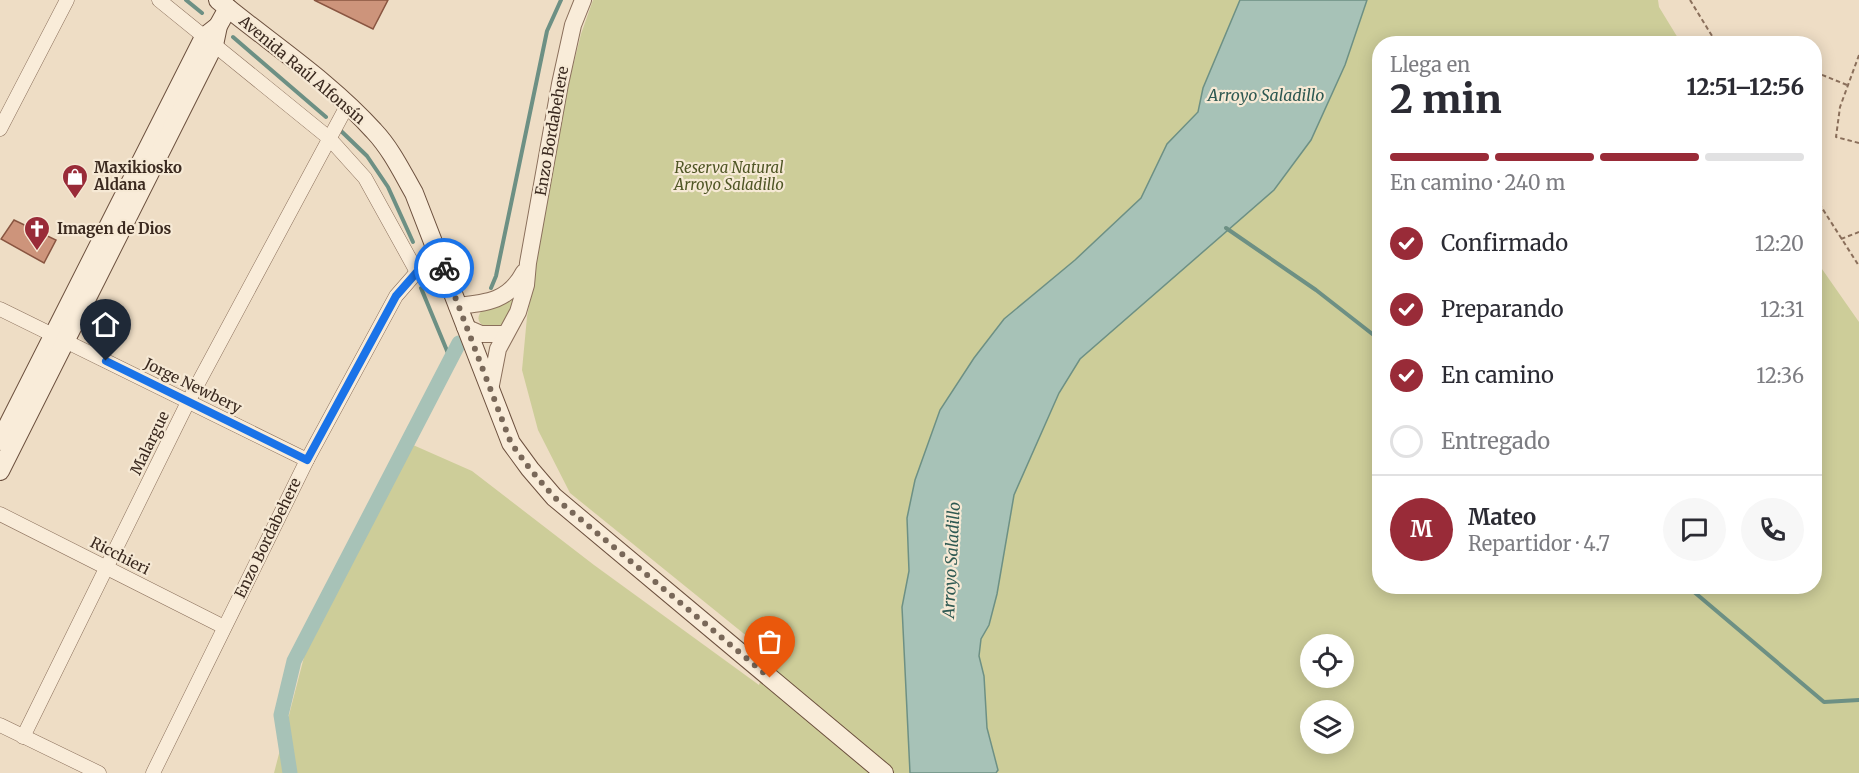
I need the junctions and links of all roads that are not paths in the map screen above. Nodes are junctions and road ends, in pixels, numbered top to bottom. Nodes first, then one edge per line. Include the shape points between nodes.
1 (67, 0) edge
2 (159, 0) edge
3 (583, 0) edge
4 (223, 4) edge
5 (212, 36) junction
6 (348, 104) junction
7 (0, 129) edge
8 (329, 138) junction
9 (439, 255) junction
10 (528, 263) junction
11 (417, 272) junction
12 (457, 306) junction
13 (0, 309) edge
14 (465, 327) junction
15 (505, 334) junction
16 (59, 338) junction
17 (490, 391) junction
18 (188, 402) junction
19 (0, 441) edge
20 (307, 460) junction
21 (0, 471) edge
22 (0, 514) edge
23 (107, 568) junction
24 (224, 627) junction
25 (0, 725) edge
26 (23, 737) junction
27 (99, 773) edge
28 (153, 773) edge
29 (884, 773) edge

1 - 7 street
2 - 5 street
3 - 10 street, Enzo Bordabehere via 573,25 560,84
4 - 5 main road
4 - 6 main road, Avenida Raúl Alfonsín
5 - 8 street
5 - 16 main road
6 - 8 street, Malargue
6 - 9 main road, Avenida Raúl Alfonsín via 396,160
8 - 11 street via 365,178
8 - 18 street, Malargue
9 - 11 street, Enzo Bordabehere
9 - 12 main road, Avenida Raúl Alfonsín
10 - 12 street, Enzo Bordabehere via 511,292
10 - 15 street, Enzo Bordabehere via 518,312
11 - 20 street, Enzo Bordabehere via 396,296
12 - 14 main road, Avenida Raúl Alfonsín
13 - 16 street, Jorge Newbery
14 - 15 street via 481,334
14 - 17 main road, Avenida Raúl Alfonsín
15 - 17 street, Enzo Bordabehere
16 - 18 street, Jorge Newbery
16 - 19 main road
16 - 21 main road
17 - 29 main road, Avenida Raúl Alfonsín via 511,443 554,497
18 - 20 street, Jorge Newbery
18 - 23 street, Malargue
20 - 24 street, Enzo Bordabehere
22 - 23 street, Ricchieri
23 - 24 street, Ricchieri
23 - 26 street, Malargue
24 - 28 street, Enzo Bordabehere
25 - 26 street
26 - 27 street

